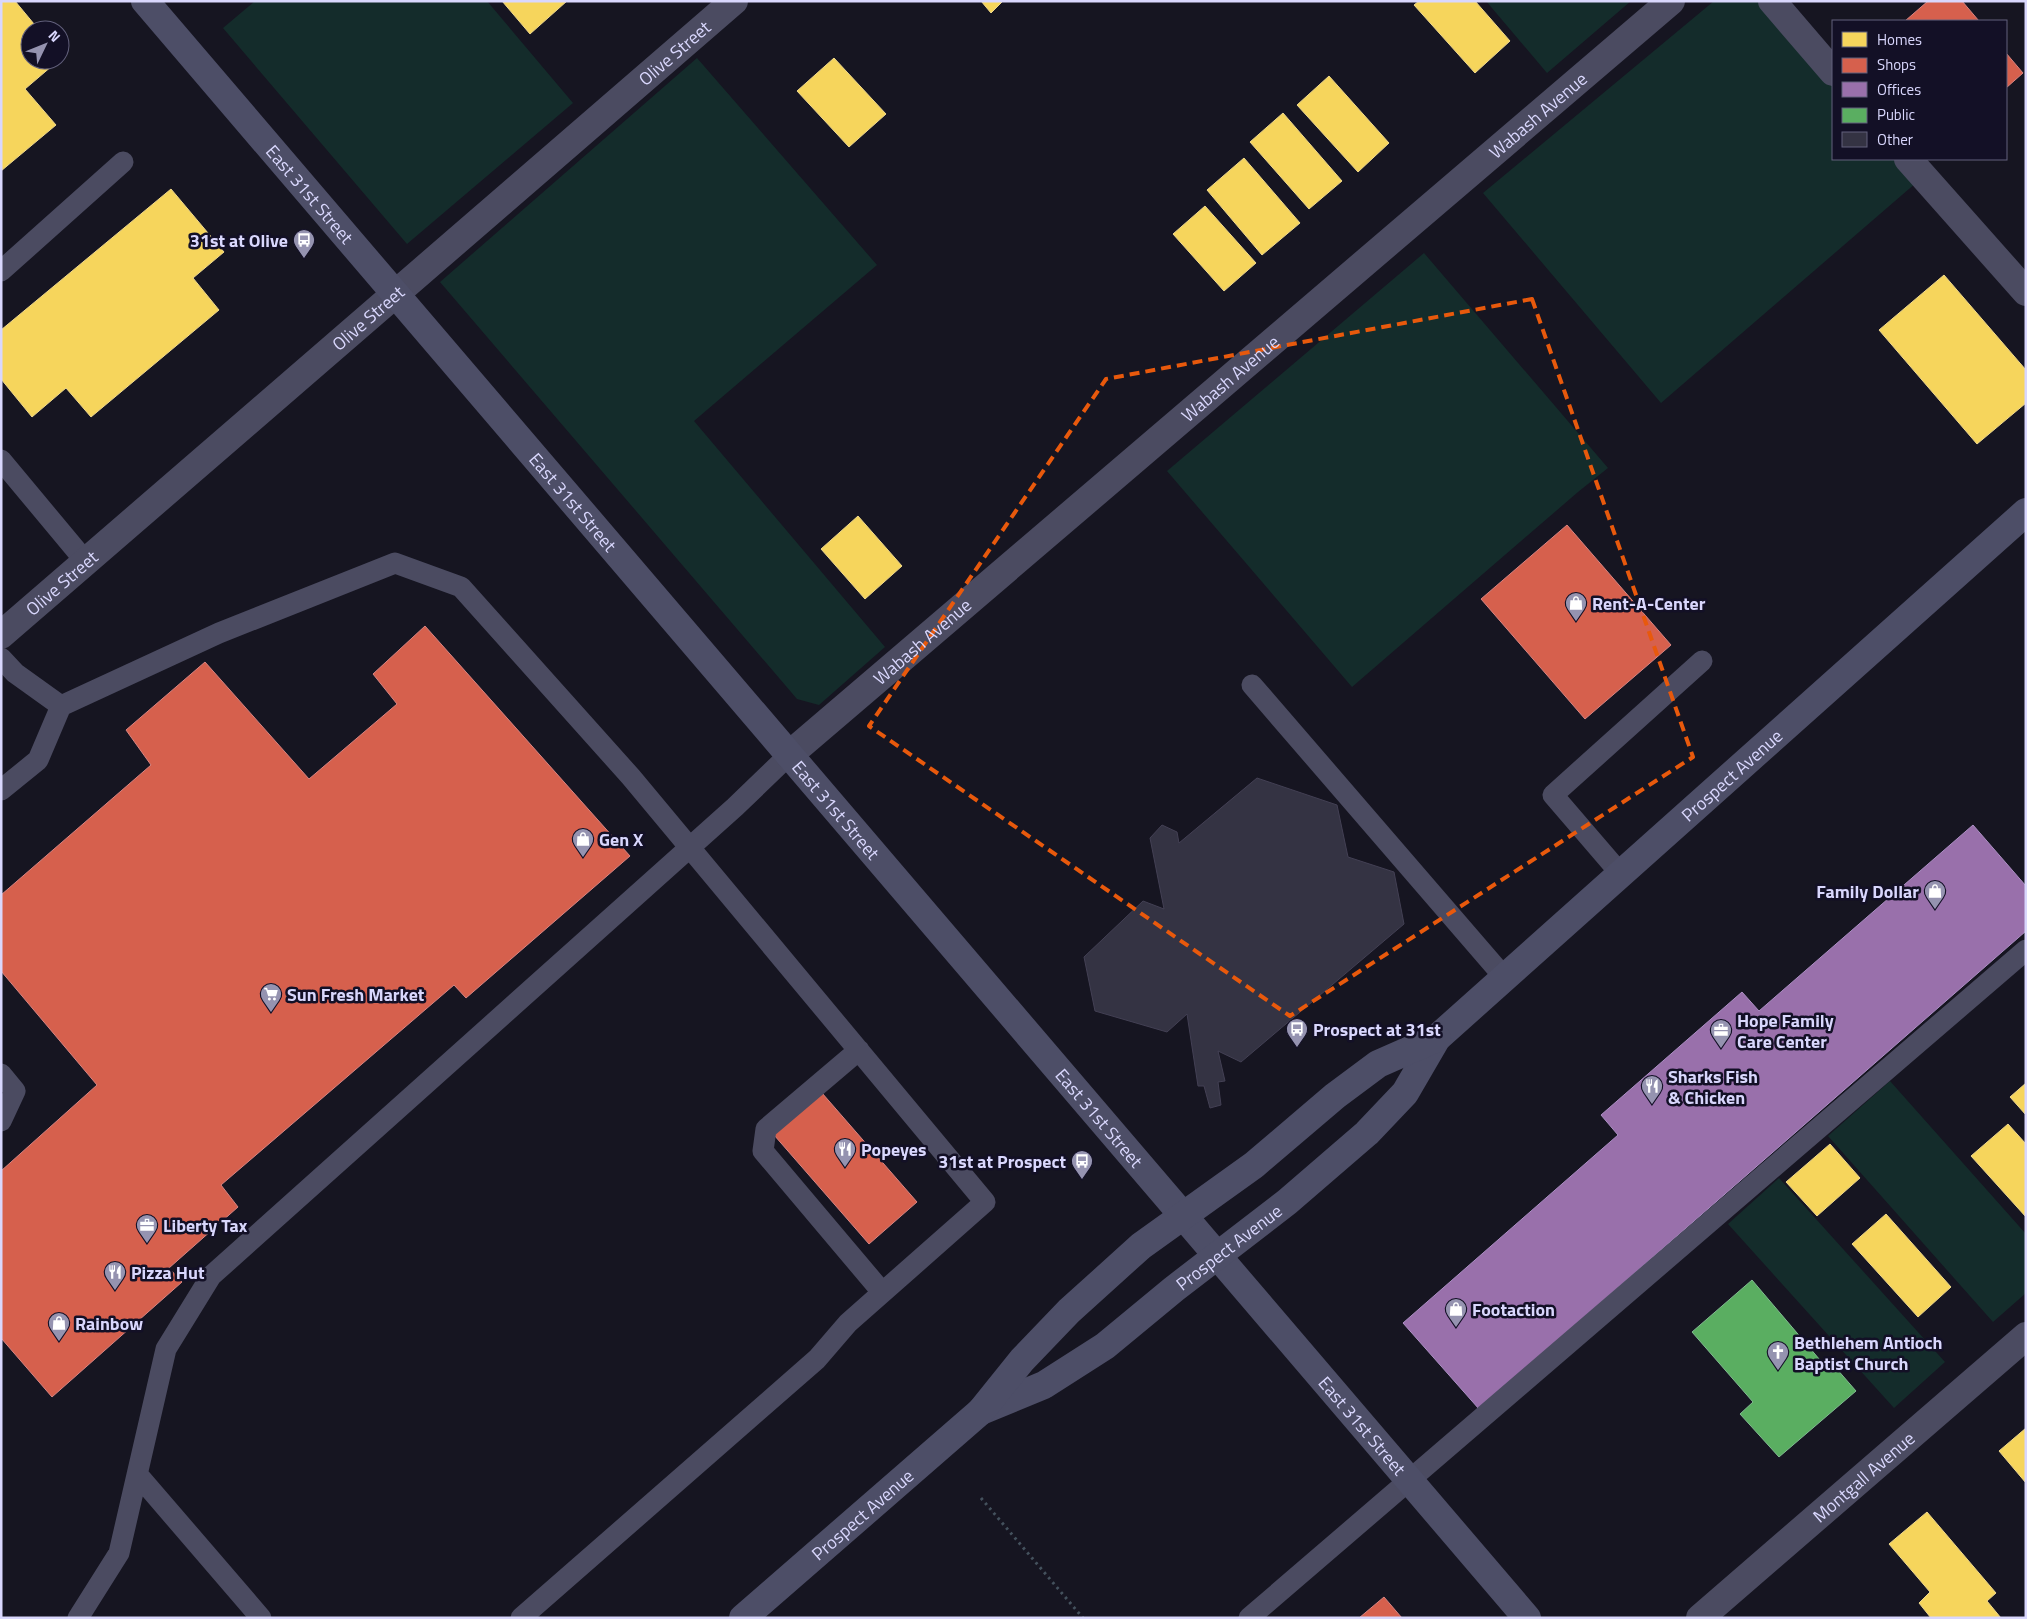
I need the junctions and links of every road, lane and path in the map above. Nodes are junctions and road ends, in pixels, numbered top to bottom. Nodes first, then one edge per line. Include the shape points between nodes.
1 (145, 1) edge
2 (734, 1) edge
3 (1671, 1) edge
4 (1772, 1) edge
5 (1832, 71) edge
6 (1909, 160) edge
7 (123, 162) dead end
8 (4, 261) edge
9 (2026, 292) edge
10 (395, 294) junction
11 (1, 460) edge
12 (2026, 512) edge
13 (86, 562) junction
14 (1, 635) edge
15 (1, 658) edge
16 (1702, 662) dead end
17 (1252, 685) dead end
18 (61, 706) junction
19 (790, 755) junction
20 (1, 790) edge
21 (690, 847) junction
22 (1620, 873) junction
23 (2026, 950) edge
24 (1504, 977) junction
25 (1437, 1038) junction
26 (859, 1050) junction
27 (1, 1074) edge
28 (1, 1121) edge
29 (1183, 1215) junction
30 (1218, 1256) junction
31 (882, 1292) junction
32 (2026, 1336) edge
33 (981, 1411) junction
34 (138, 1474) junction
35 (1409, 1480) junction
36 (981, 1498) dead end
37 (78, 1618) edge
38 (260, 1618) edge
39 (521, 1618) edge
40 (743, 1618) edge
41 (1083, 1618) edge
42 (1249, 1618) edge
43 (1527, 1618) edge
44 (1700, 1618) edge

1 - 10 main road, East 31st Street
2 - 10 street, Olive Street
3 - 19 street, Wabash Avenue
4 - 5 street
6 - 9 street
7 - 8 lane
10 - 13 street, Olive Street
10 - 19 main road, East 31st Street
11 - 13 lane
12 - 22 main road, Prospect Avenue
13 - 14 street, Olive Street
15 - 18 lane via 15,673
16 - 22 lane via 1553,794
17 - 24 lane
18 - 20 lane via 38,760
18 - 21 lane via 219,633 395,563 461,587
19 - 21 lane
19 - 29 main road, East 31st Street
21 - 26 lane
21 - 34 lane via 211,1276 166,1349
22 - 24 main road, Prospect Avenue
23 - 35 lane
24 - 25 main road, Prospect Avenue
25 - 29 main road, Prospect Avenue via 1378,1064 1334,1096 1254,1165
25 - 30 main road, Prospect Avenue via 1405,1093 1367,1133
26 - 31 lane via 766,1129 763,1151
26 - 31 lane via 985,1202
27 - 28 lane via 15,1091
29 - 30 main road, East 31st Street
29 - 33 main road, Prospect Avenue via 1141,1246 1069,1311 1022,1360
30 - 33 main road, Prospect Avenue via 1105,1346 1044,1385
30 - 35 main road, East 31st Street
31 - 39 lane via 848,1323 817,1360
32 - 44 street, Montgall Avenue
33 - 40 main road, Prospect Avenue
34 - 37 lane via 119,1553
34 - 38 lane
35 - 42 lane
35 - 43 main road, East 31st Street
36 - 41 path

